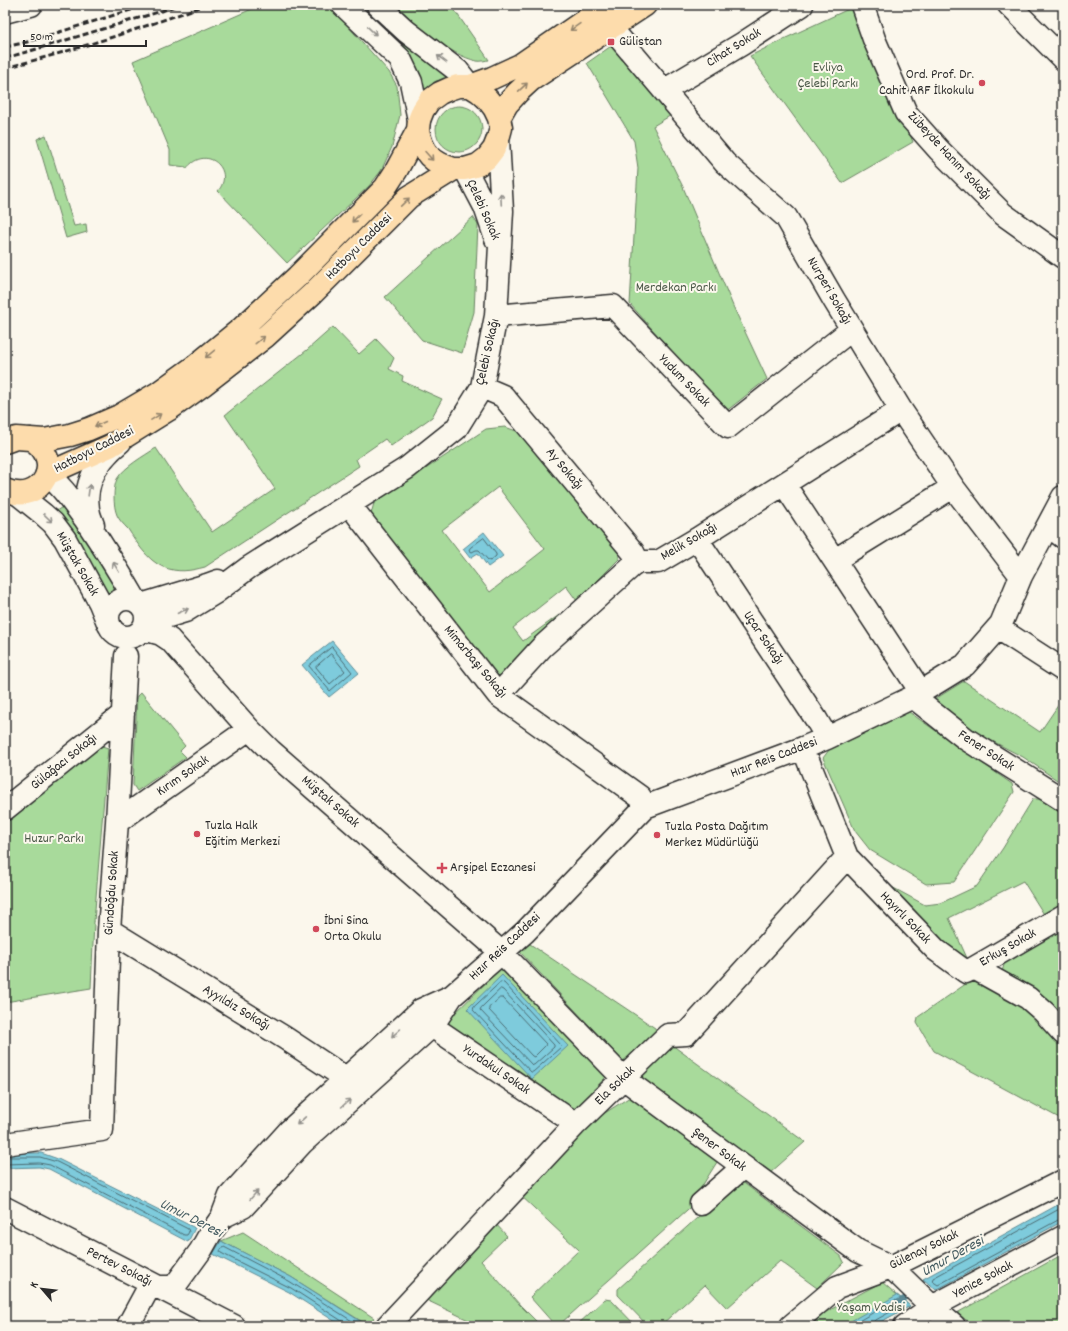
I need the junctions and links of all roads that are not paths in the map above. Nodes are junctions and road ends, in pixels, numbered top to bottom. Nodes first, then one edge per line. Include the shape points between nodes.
1 (31, 5) edge
2 (343, 5) edge
3 (378, 5) edge
4 (607, 5) edge
5 (645, 5) edge
6 (802, 5) edge
7 (862, 5) edge
8 (1009, 5) edge
9 (5, 12) edge
10 (611, 28) junction
11 (1063, 58) edge
12 (470, 86) junction
13 (665, 90) junction
14 (419, 125) junction
15 (499, 129) junction
16 (459, 169) junction
17 (501, 252) junction
18 (1063, 257) edge
19 (496, 316) junction
20 (852, 330) junction
21 (482, 387) junction
22 (901, 410) junction
23 (128, 435) junction
24 (31, 439) junction
25 (5, 442) edge
26 (47, 474) junction
27 (784, 484) junction
28 (954, 487) junction
29 (11, 492) edge
30 (1063, 497) edge
31 (349, 504) junction
32 (1055, 531) edge
33 (697, 539) junction
34 (100, 541) junction
35 (835, 560) junction
36 (638, 562) junction
37 (1021, 576) junction
38 (140, 619) junction
39 (110, 628) junction
40 (998, 628) junction
41 (126, 656) junction
42 (1063, 670) edge
43 (917, 694) junction
44 (498, 695) junction
45 (123, 714) junction
46 (249, 729) junction
47 (827, 738) junction
48 (803, 748) junction
49 (1063, 800) edge
50 (645, 807) junction
51 (5, 809) edge
52 (117, 822) junction
53 (846, 858) junction
54 (1063, 916) edge
55 (109, 930) junction
56 (501, 952) junction
57 (974, 968) junction
58 (427, 1017) junction
59 (1063, 1033) edge
60 (623, 1078) junction
61 (354, 1083) junction
62 (576, 1124) junction
63 (5, 1144) edge
64 (743, 1167) junction
65 (1063, 1181) edge
66 (701, 1204) dead end
67 (5, 1208) edge
68 (1063, 1237) edge
69 (890, 1267) junction
70 (158, 1287) junction
71 (928, 1304) junction
72 (128, 1326) edge
73 (234, 1326) edge
74 (387, 1326) edge
75 (791, 1326) edge
76 (905, 1326) edge
77 (954, 1326) edge

1 - 9 street
2 -> 14 street via 400,59 411,82
12 -> 3 street via 458,71 406,31
4 -> 12 main road, Hatboyu Caddesi via 520,65
5 - 10 main road, Hatboyu Caddesi
6 - 13 street, Cihat Sokak
7 - 18 street, Zübeyde Hanım Sokağı via 906,113 1003,214
8 - 11 street
10 - 13 street, Nurperi Sokağı
15 -> 10 main road, Hatboyu Caddesi via 507,104 531,80
12 - 14 main road, Hatboyu Caddesi via 458,86 440,93 429,101 423,110
12 - 15 main road via 488,99 495,108
13 - 20 street, Nurperi Sokağı via 725,162 786,217
14 -> 16 main road via 420,140 429,157 442,166
14 -> 24 main road, Hatboyu Caddesi via 385,188 298,277 205,358 158,393 119,416 70,435 44,440
15 - 16 main road, Hatboyu Caddesi via 494,149 487,158 478,165
17 -> 15 street, Çelebi Sokağı
16 - 17 street, Çelebi Sokak via 485,207
23 -> 16 main road, Hatboyu Caddesi via 168,410 266,336 409,198
17 - 19 street, Çelebi Sokağı
19 - 20 street, Yudum Sokak via 613,306 728,427
19 - 21 street, Çelebi Sokağı
20 - 22 street, Nurperi Sokağı
21 - 31 street, Çelebi Sokağı via 456,428 407,468
21 - 36 street, Ay Sokağı via 503,396 633,552
22 - 27 street, Melik Sokağı
22 - 28 street, Nurperi Sokağı
23 - 26 main road, Hatboyu Caddesi via 110,446
34 -> 23 street via 90,518 90,480 107,452
24 - 25 main road, Hatboyu Caddesi via 16,438
24 - 26 main road, Hatboyu Caddesi via 46,454
26 - 29 main road, Hatboyu Caddesi via 36,489 28,493
26 - 34 street via 67,494
27 - 33 street, Melik Sokağı
27 - 35 street, Fener Sokak
28 - 35 street
28 - 37 street, Nurperi Sokağı
29 -> 39 street, Müştak Sokak via 43,514 65,539 100,602
30 - 32 street, Hızır Reis Caddesi
31 - 38 street, Çelebi Sokağı via 248,568 207,585
31 - 44 street, Mimarbaşı Sokağı
32 - 37 street, Hızır Reis Caddesi
33 - 36 street, Melik Sokağı via 658,562
33 - 47 street, Uçar Sokağı
38 -> 34 street via 116,566
35 - 43 street, Fener Sokak
36 - 44 street via 542,647
37 - 40 street, Hızır Reis Caddesi
38 - 39 street via 129,638 117,635
38 - 39 street, Müştak Sokak via 129,599 123,599 112,606 109,612
38 - 41 street
38 - 46 street, Müştak Sokak via 170,640
39 - 41 street
40 - 42 street
40 - 43 street, Hızır Reis Caddesi via 965,665
41 - 45 street, Gündoğdu Sokak
43 - 47 street, Hızır Reis Caddesi
43 - 49 street, Fener Sokak via 966,739
44 - 50 street, Mimarbaşı Sokağı via 640,797
45 - 51 street, Gülağacı Sokağı
45 - 52 street, Gündoğdu Sokak
46 - 52 street, Kırım Sokak
46 - 56 street, Müştak Sokak
47 - 48 street, Hızır Reis Caddesi
48 - 50 street, Hızır Reis Caddesi
48 - 53 street, Hayırlı Sokak
50 - 56 street, Hızır Reis Caddesi via 525,932
52 - 55 street, Gündoğdu Sokak
53 - 57 street, Hayırlı Sokak via 936,950 966,972
53 - 60 street, Ela Sokak via 686,1034 668,1035
54 - 57 street, Erkuş Sokak
55 - 61 street, Ayyıldız Sokağı
55 - 63 street, Gündoğdu Sokak via 102,1130
56 - 58 street, Hızır Reis Caddesi
56 - 60 street, Şener Sokak
57 - 59 street, Hayırlı Sokak via 1028,998
58 - 61 street, Hızır Reis Caddesi
58 - 62 street, Yurdakul Sokak via 439,1031
60 - 62 street, Ela Sokak
60 - 64 street, Şener Sokak
61 - 70 street, Hızır Reis Caddesi via 290,1130 230,1196 222,1217 174,1287
62 - 74 street, Ela Sokak
64 - 66 street
64 - 69 street, Şener Sokak via 858,1251
65 - 69 street, Gülenay Sokak
67 - 70 street, Pertev Sokağı
68 - 71 street, Yenice Sokak
69 - 71 street, Şener Sokak
69 - 75 street, Gülenay Sokak via 837,1287
70 - 72 street, Hızır Reis Caddesi via 148,1289
70 - 73 street, Pertev Sokağı
71 - 76 street, Yenice Sokak
71 - 77 street, Şener Sokak

